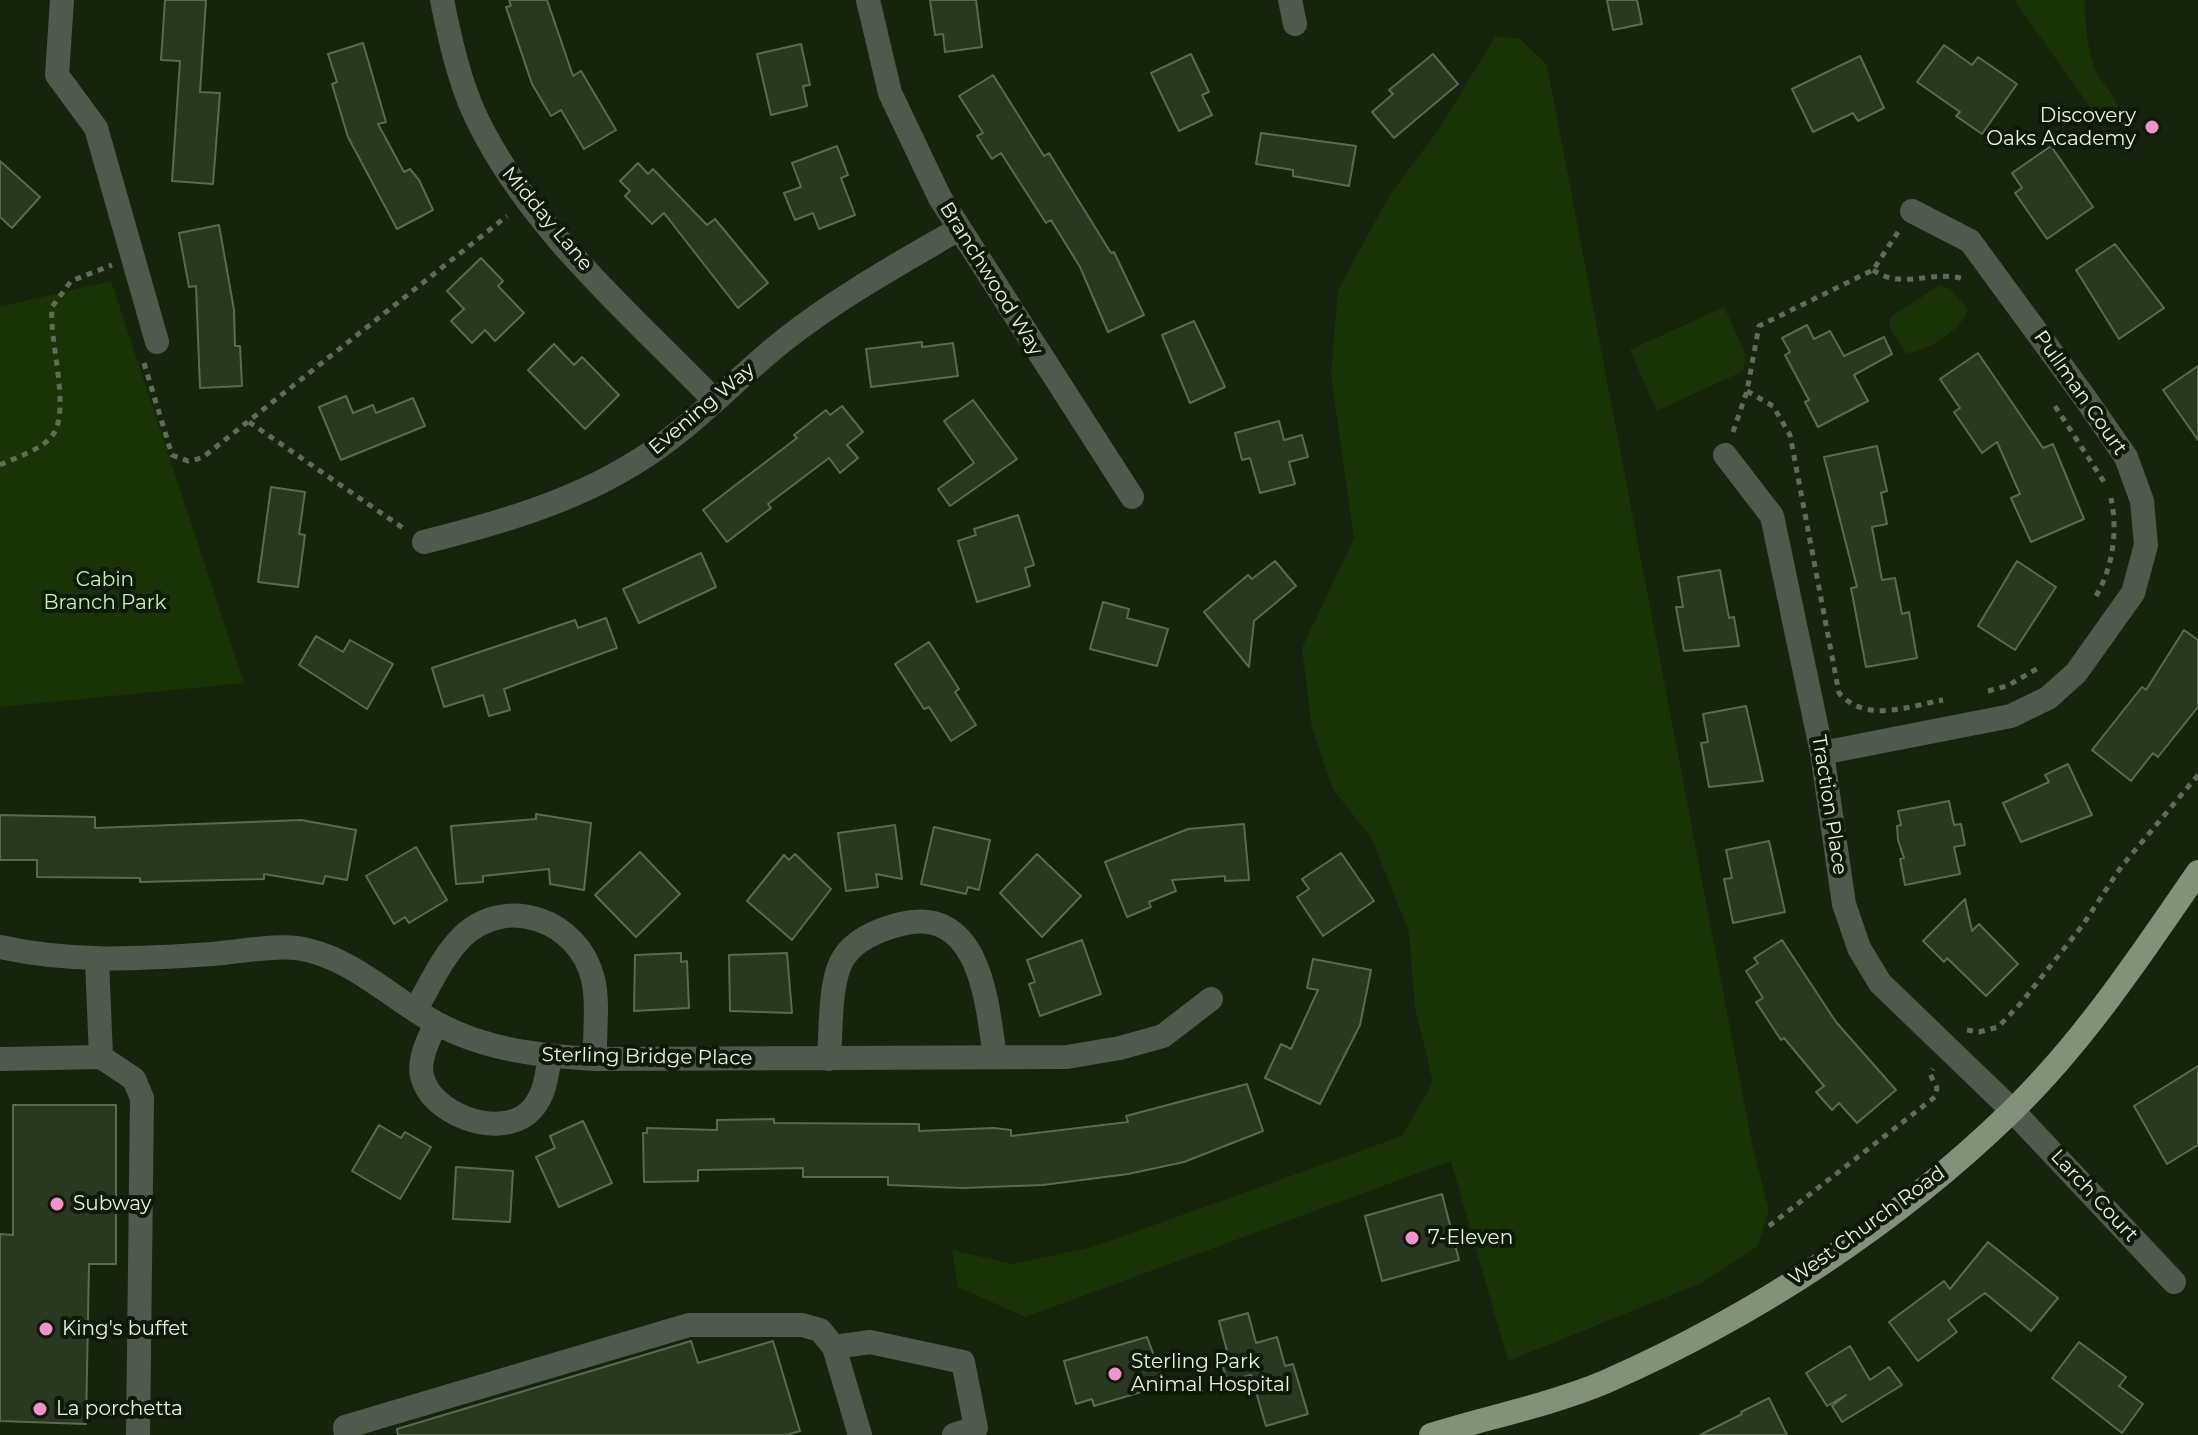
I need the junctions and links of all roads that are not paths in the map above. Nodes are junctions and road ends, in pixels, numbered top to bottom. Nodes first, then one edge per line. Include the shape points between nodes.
1 (62, 0) edge
2 (442, 0) edge
3 (868, 0) edge
4 (1912, 211) road end
5 (957, 230) junction
6 (149, 347) road end
7 (714, 400) junction
8 (1725, 455) road end
9 (1132, 497) dead end
10 (424, 542) road end
11 (1822, 753) junction
12 (2198, 872) edge
13 (0, 947) edge
14 (97, 960) junction
15 (1211, 999) dead end
16 (426, 1016) junction
17 (101, 1057) junction
18 (550, 1057) junction
19 (995, 1057) junction
20 (0, 1059) edge
21 (595, 1059) junction
22 (829, 1059) junction
23 (2013, 1111) junction
24 (2174, 1282) dead end
25 (834, 1347) junction
26 (138, 1435) edge
27 (346, 1435) edge
28 (860, 1435) edge
29 (954, 1435) edge
30 (1431, 1435) edge

1 - 6 street via 57,75 96,128
2 - 7 street, Midday Lane via 451,46 475,114 503,168 556,235
3 - 5 street, Branchwood Way via 890,93
4 - 11 street, Pullman Court via 1970,241 2102,422 2126,457 2142,501 2146,545 2133,593 2076,673 2048,698 2011,716
5 - 7 street, Evening Way via 836,302
5 - 9 street, Branchwood Way
7 - 10 street, Evening Way via 635,464 587,489 482,528
8 - 11 street, Traction Place via 1772,516
11 - 23 street, Traction Place via 1844,904 1859,948 1880,983
12 - 23 main road, West Church Road via 2090,1024
13 - 14 street, Sterling Bridge Place
14 - 16 street, Sterling Bridge Place via 297,948 333,960
14 - 17 street
15 - 19 street, Sterling Bridge Place via 1163,1036 1120,1048 1067,1057
16 - 18 street, Sterling Bridge Place via 472,1039
16 - 18 street via 421,1074 426,1089 436,1103 489,1125 509,1124 527,1115 539,1101
16 - 21 street via 446,955 463,935 486,919 534,916 569,938 593,979
17 - 20 street
17 - 26 street via 134,1079 142,1098
18 - 21 street, Sterling Bridge Place
19 - 22 street, Sterling Bridge Place
19 - 22 street via 986,990 967,949 954,933 932,923 911,922 874,932 844,957 836,976
21 - 22 street, Sterling Bridge Place
23 - 24 street, Larch Court
23 - 30 main road, West Church Road via 1872,1226 1719,1327 1602,1383
25 - 27 street via 820,1330 802,1325 689,1325 345,1427
25 - 28 street
25 - 29 street via 870,1342 963,1362 976,1428

